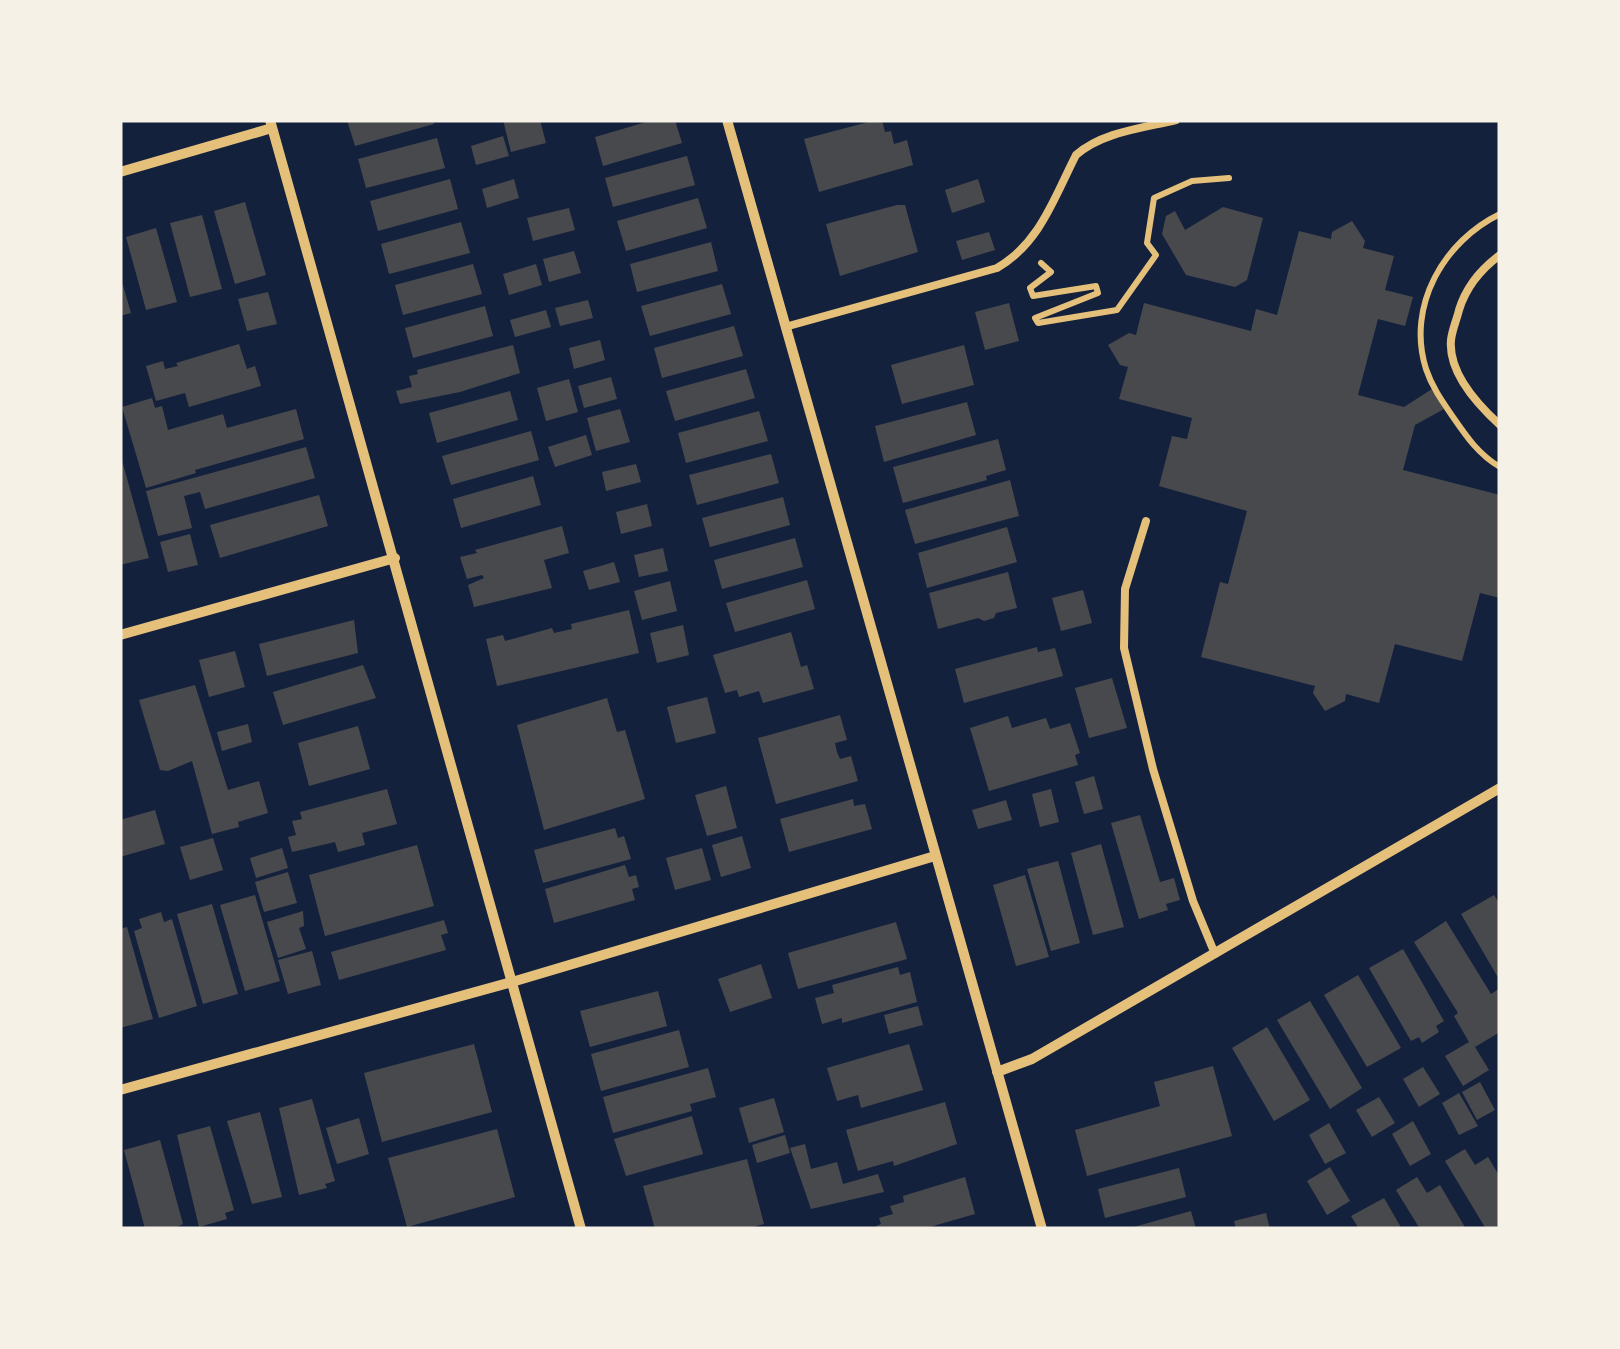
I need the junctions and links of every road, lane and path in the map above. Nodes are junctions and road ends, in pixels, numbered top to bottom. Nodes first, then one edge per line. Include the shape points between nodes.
1 (727, 120) edge
2 (1176, 120) edge
3 (271, 124) edge
4 (120, 172) edge
5 (1229, 178) dead end
6 (1500, 255) edge
7 (1041, 263) dead end
8 (785, 327) junction
9 (1500, 425) edge
10 (1146, 521) dead end
11 (395, 558) junction
12 (120, 634) edge
13 (1500, 788) edge
14 (935, 856) junction
15 (1216, 954) junction
16 (512, 982) junction
17 (997, 1072) junction
18 (120, 1090) edge
19 (582, 1229) edge
20 (1042, 1229) edge

1 - 8 street
2 - 8 lane via 1086,146 1041,228 997,268
3 - 4 street
3 - 11 street
5 - 7 path via 1192,181 1154,198 1147,243 1156,255 1116,310 1038,323 1035,318 1098,294 1096,286 1033,296 1030,288 1052,272
6 - 9 lane via 1482,268 1462,300 1450,342 1476,402
8 - 14 street
10 - 15 lane via 1125,589 1124,648 1164,807
11 - 12 street
11 - 16 street
13 - 15 street
14 - 16 street
14 - 17 street
15 - 17 street via 1032,1059
16 - 18 street
16 - 19 street
17 - 20 street

